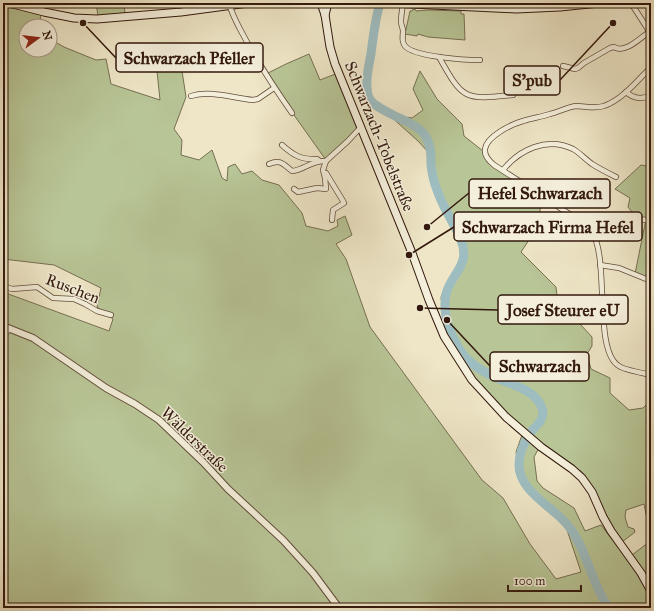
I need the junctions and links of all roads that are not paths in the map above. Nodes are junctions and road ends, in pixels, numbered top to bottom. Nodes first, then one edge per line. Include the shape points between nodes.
1 (9, 3) edge
2 (248, 3) edge
3 (320, 3) edge
4 (328, 3) edge
5 (392, 3) edge
6 (596, 3) edge
7 (631, 3) edge
8 (403, 4) edge
9 (230, 6) junction
10 (516, 6) edge
11 (325, 15) junction
12 (650, 33) edge
13 (439, 57) junction
14 (480, 60) dead end
15 (563, 66) dead end
16 (651, 67) edge
17 (274, 88) junction
18 (626, 92) junction
19 (513, 95) dead end
20 (191, 96) dead end
21 (651, 96) edge
22 (292, 113) dead end
23 (361, 127) junction
24 (282, 145) dead end
25 (320, 161) junction
26 (326, 163) junction
27 (269, 164) dead end
28 (502, 170) junction
29 (616, 178) dead end
30 (294, 189) dead end
31 (332, 220) dead end
32 (651, 221) edge
33 (591, 230) junction
34 (600, 265) junction
35 (651, 282) edge
36 (3, 286) edge
37 (111, 314) dead end
38 (6, 327) edge
39 (3, 334) edge
40 (651, 375) edge
41 (651, 591) edge
42 (339, 608) edge

1 - 9 main road via 85,19
2 - 9 main road
3 - 11 main road, Schwarzach-Tobelstraße
4 - 11 main road, Schwarzach-Tobelstraße
5 - 8 main road
6 - 10 main road
7 - 12 street
8 - 10 main road
8 - 13 street via 401,21 405,46
9 - 17 street via 246,41
11 - 23 main road, Schwarzach-Tobelstraße via 335,64
12 - 15 street via 624,49 610,48 578,68
13 - 14 street
13 - 19 street via 463,93 477,98
16 - 18 street
17 - 20 street via 253,100 210,93
17 - 22 street
18 - 21 street via 635,98
18 - 28 street via 601,107 567,108 523,121 501,131 488,143 485,150 488,159
23 - 26 street
23 - 41 main road, Schwarzach-Tobelstraße via 444,336 472,380 497,409 582,478 592,492 611,532
24 - 25 street via 300,158 317,158
25 - 26 street
25 - 27 street via 292,171 282,162
26 - 30 street via 323,170 326,189 298,192
26 - 31 street via 327,175 344,201 333,210
28 - 29 street via 510,160 536,146 557,143 574,149
28 - 33 street
32 - 33 street via 634,218 604,230
33 - 34 street
34 - 35 street via 618,268
34 - 40 street via 606,342 613,361 621,368
36 - 37 street, Ruschen via 18,289 37,287 53,298 74,299 96,311
38 - 39 street via 7,332
38 - 42 street, Wälderstraße via 33,338 106,388 159,420 283,540 313,573

